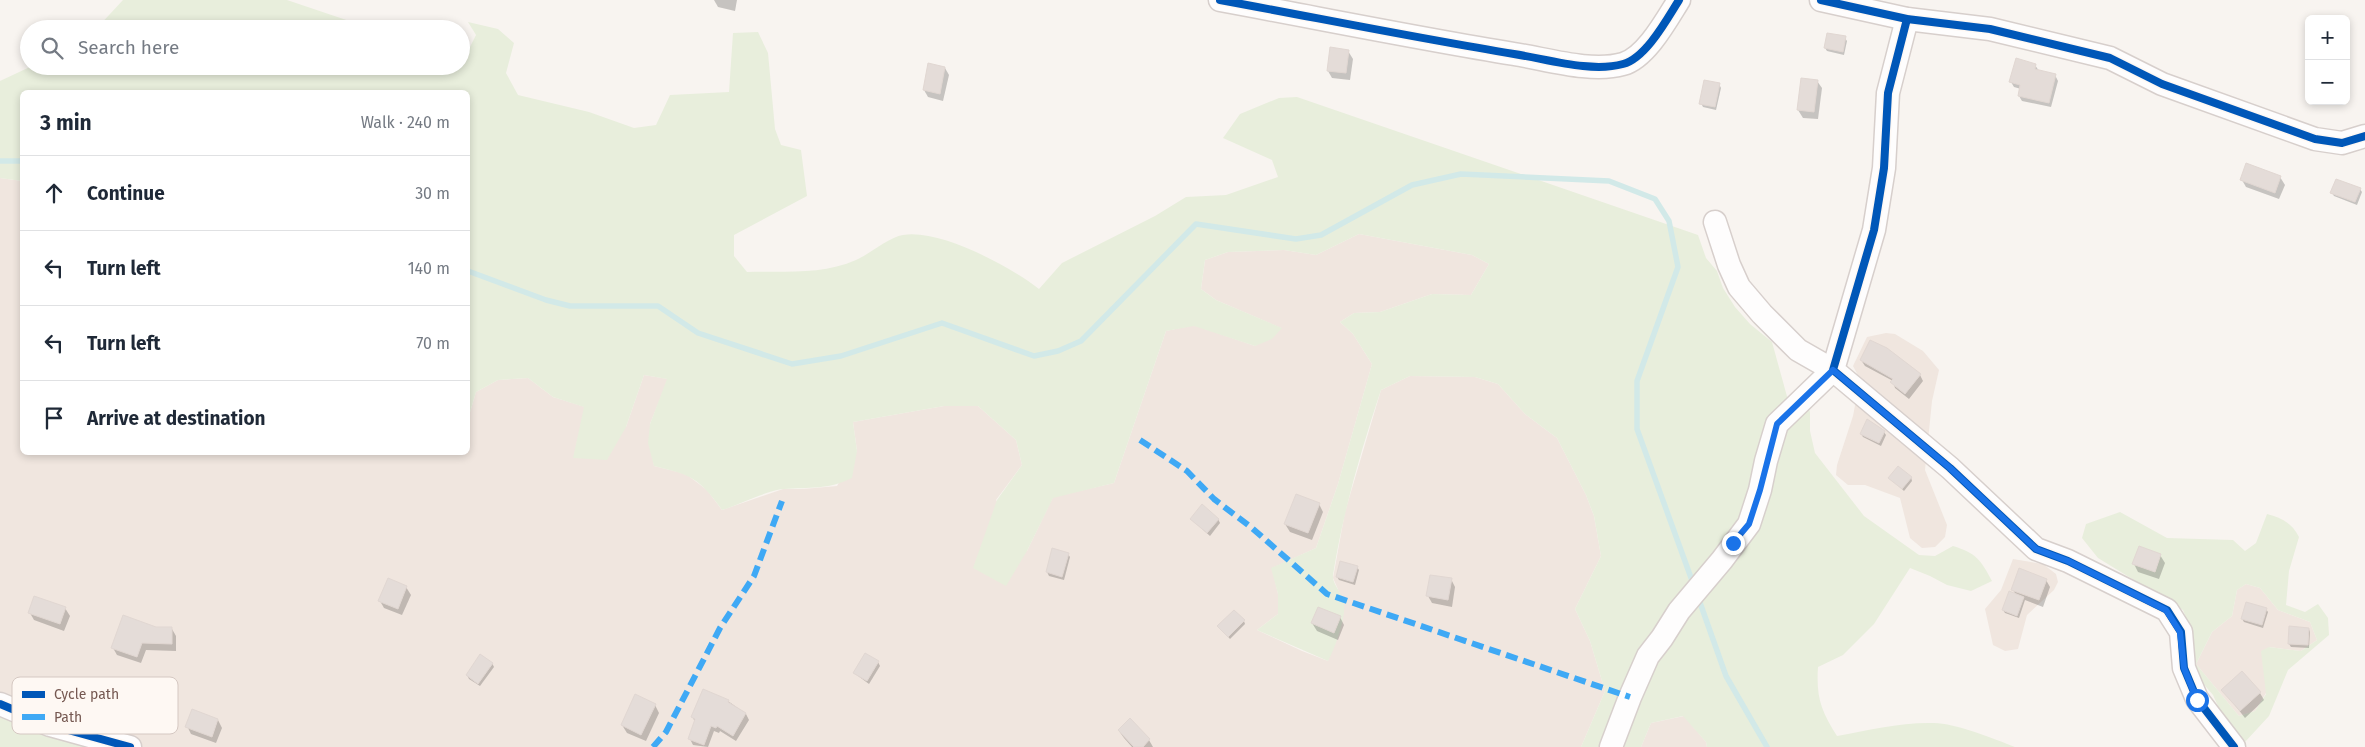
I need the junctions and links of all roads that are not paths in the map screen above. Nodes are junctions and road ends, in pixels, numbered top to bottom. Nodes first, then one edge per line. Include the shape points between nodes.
1 (1220, 0) edge
2 (1679, 0) edge
3 (1821, 0) edge
4 (1907, 19) junction
5 (2365, 136) edge
6 (1715, 222) dead end
7 (1833, 370) junction
8 (0, 704) edge
9 (12, 709) edge
10 (83, 734) edge
11 (130, 747) edge
12 (1612, 747) edge
13 (2234, 747) edge

1 - 2 street via 1598,68 1624,64 1640,54
3 - 4 street
4 - 5 street via 1990,29 2110,58 2162,84 2315,139 2342,143
4 - 7 street via 1888,93 1884,168 1874,230
6 - 7 street via 1739,287 1798,350
7 - 12 street via 1777,424 1749,524 1679,611 1648,656
7 - 13 street via 1950,468 2036,549 2068,561 2166,610 2180,632 2184,668 2197,700
8 - 9 street
10 - 11 street

